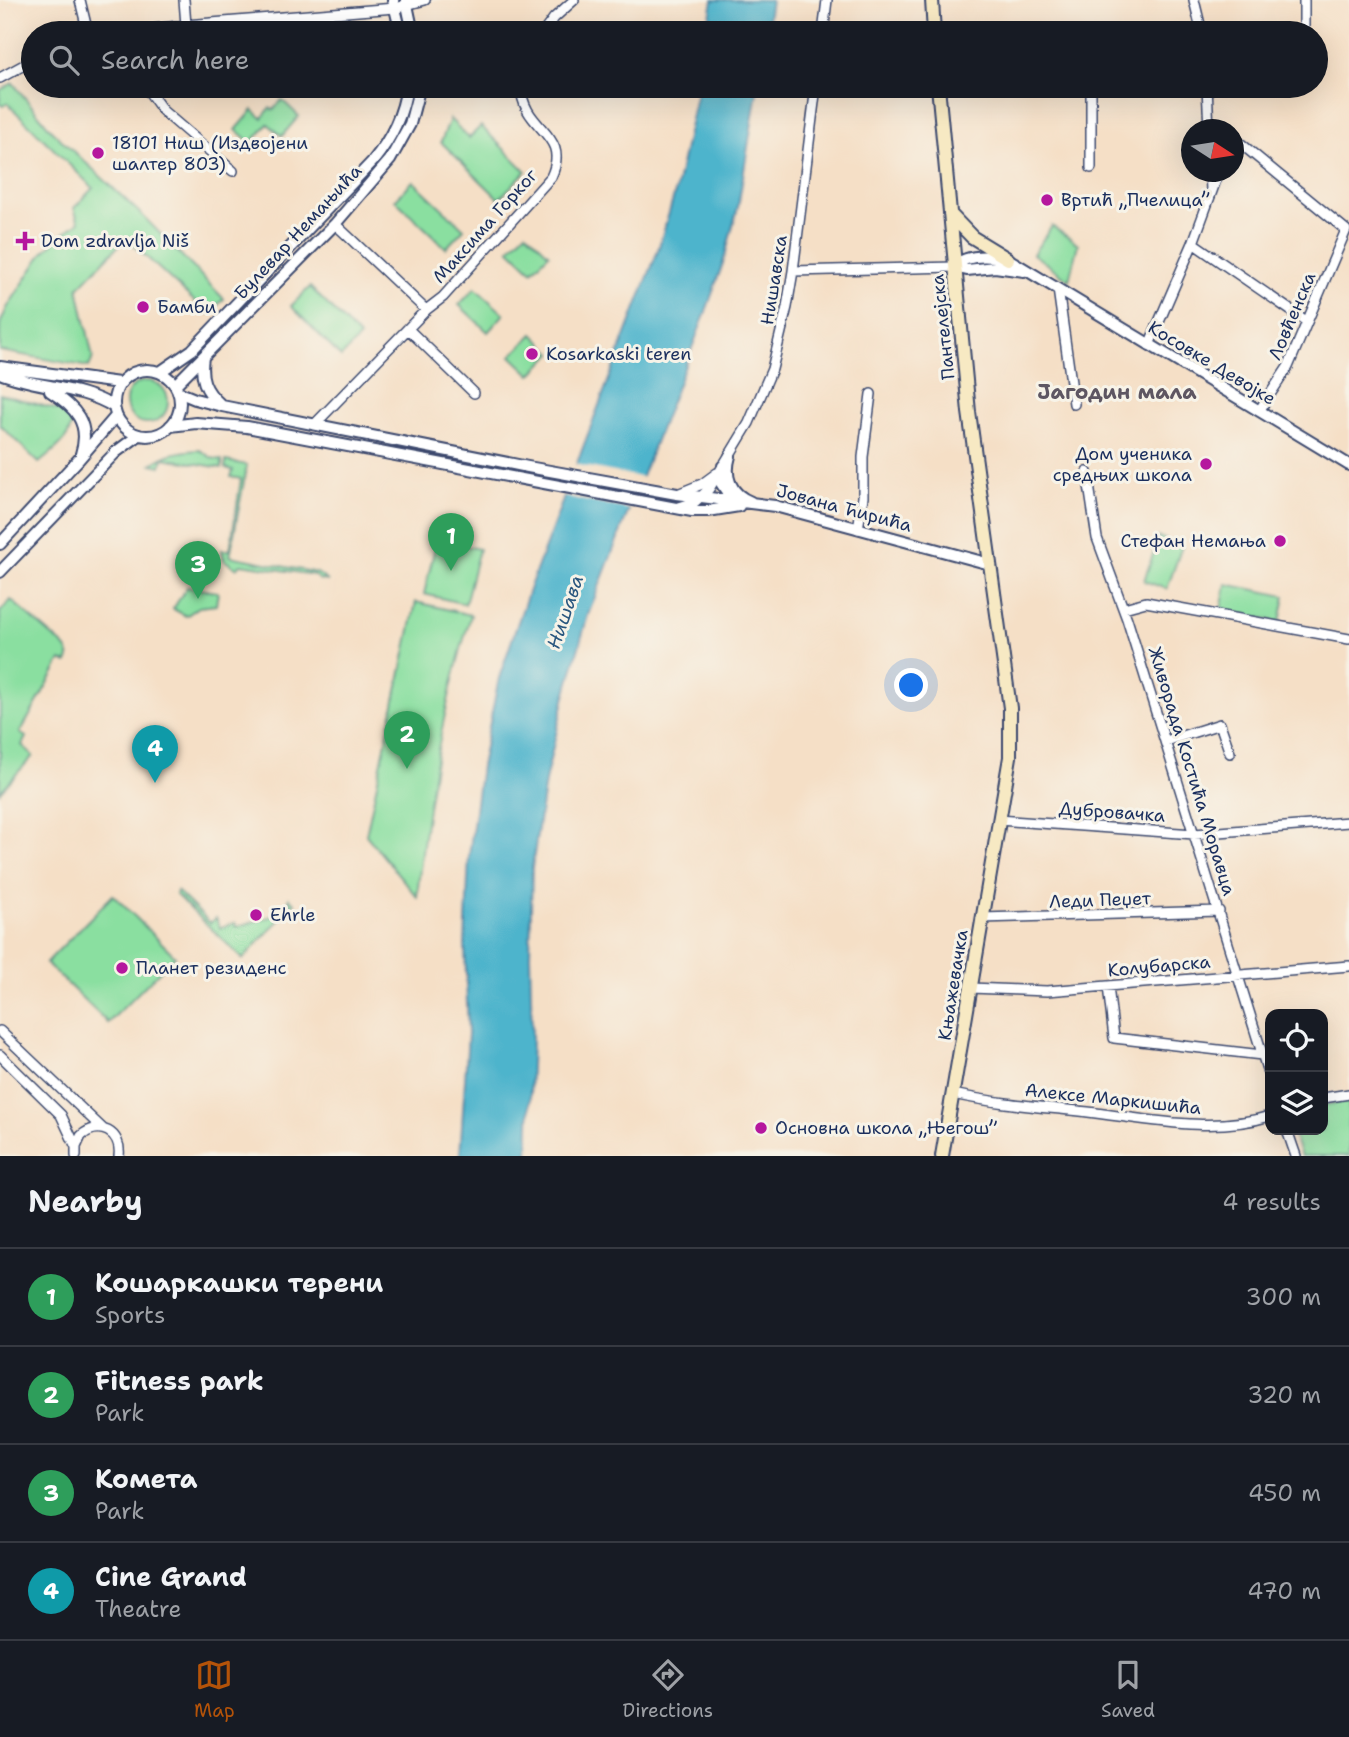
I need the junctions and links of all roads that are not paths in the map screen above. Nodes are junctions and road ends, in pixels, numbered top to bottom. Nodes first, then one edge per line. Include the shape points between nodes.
1 (80, 0) edge
2 (184, 0) edge
3 (425, 0) edge
4 (574, 0) edge
5 (827, 0) edge
6 (932, 0) edge
7 (1194, 0) edge
8 (1304, 0) edge
9 (406, 2) edge
10 (394, 4) edge
11 (85, 21) edge
12 (186, 21) edge
13 (217, 21) edge
14 (410, 21) edge
15 (552, 21) edge
16 (824, 21) edge
17 (933, 21) edge
18 (1199, 21) edge
19 (1304, 21) edge
20 (21, 67) edge
21 (0, 78) edge
22 (154, 98) edge
23 (404, 98) edge
24 (418, 98) edge
25 (521, 98) edge
26 (815, 98) edge
27 (939, 98) edge
28 (1091, 98) edge
29 (1208, 98) edge
30 (1210, 119) edge
31 (1244, 146) edge
32 (1091, 168) dead end
33 (233, 171) dead end
34 (1210, 182) edge
35 (1216, 182) edge
36 (1211, 195) junction
37 (950, 213) junction
38 (335, 224) junction
39 (1193, 243) junction
40 (1008, 259) junction
41 (954, 267) junction
42 (793, 271) junction
43 (1032, 273) junction
44 (1058, 289) junction
45 (426, 310) junction
46 (1306, 321) junction
47 (408, 329) junction
48 (1149, 345) junction
49 (203, 357) junction
50 (0, 367) edge
51 (160, 372) junction
52 (0, 373) edge
53 (119, 383) junction
54 (42, 386) junction
55 (177, 388) junction
56 (474, 393) dead end
57 (871, 394) dead end
58 (1074, 404) dead end
59 (222, 406) junction
60 (1259, 411) junction
61 (115, 412) junction
62 (315, 424) junction
63 (170, 426) junction
64 (139, 435) junction
65 (730, 456) junction
66 (79, 459) junction
67 (723, 466) junction
68 (1349, 466) edge
69 (1087, 472) dead end
70 (678, 494) junction
71 (702, 497) junction
72 (745, 504) junction
73 (757, 505) junction
74 (674, 508) junction
75 (858, 529) junction
76 (0, 544) edge
77 (989, 564) junction
78 (0, 572) edge
79 (1124, 608) junction
80 (1349, 639) edge
81 (1166, 741) junction
82 (1230, 753) dead end
83 (998, 820) junction
84 (1349, 822) edge
85 (1194, 834) junction
86 (1219, 911) junction
87 (981, 918) junction
88 (1349, 966) edge
89 (1236, 975) junction
90 (1108, 986) junction
91 (971, 988) junction
92 (0, 1031) edge
93 (0, 1055) edge
94 (1262, 1055) junction
95 (1268, 1072) edge
96 (953, 1094) junction
97 (1349, 1094) edge
98 (1328, 1097) edge
99 (1265, 1117) edge
100 (103, 1129) junction
101 (1289, 1135) edge
102 (76, 1153) edge
103 (119, 1156) edge
104 (942, 1156) edge
105 (1296, 1156) edge

1 - 11 street
2 - 12 street
3 - 9 street
4 - 15 street
5 - 16 street
6 - 17 main road
7 - 18 street
8 - 19 street
9 - 10 street
9 - 14 street
10 - 13 street
20 - 21 street
22 - 33 street
23 - 51 street, Булевар Немањића via 398,122 373,162 192,349
24 - 38 street, Булевар Немањића via 390,160
25 - 45 street, Максима Горког via 530,117 555,144 557,164 551,177
26 - 42 street, Нишавска
27 - 37 main road, Пантелејска
28 - 32 street
29 - 30 street
31 - 46 street, Ловћенска via 1346,230
34 - 36 street
35 - 36 street
36 - 39 street
37 - 40 main road via 972,237
37 - 41 main road, Пантелејска
38 - 45 street
38 - 49 street, Булевар Немањића
39 - 46 street
39 - 48 street
40 - 41 street, Косовке Девојке via 981,256
40 - 43 street, Косовке Девојке
41 - 42 street
41 - 43 street, Косовке Девојке
41 - 77 main road, Пантелејска
42 - 65 street, Нишавска via 772,369
43 - 44 street, Косовке Девојке
44 - 48 street, Косовке Девојке
44 - 58 street
45 - 47 street, Максима Горког
46 - 60 street, Ловћенска via 1287,368
47 - 56 street
47 - 62 street, Максима Горког
48 - 60 street, Косовке Девојке
49 - 55 street, Булевар Немањића
49 - 59 street via 205,386
50 - 53 street
51 - 53 street via 134,372
51 - 55 street
52 - 54 street
53 - 61 street
54 - 61 street via 96,398
54 - 66 street via 79,414 84,426
55 - 59 street via 195,399
55 - 63 street via 178,413
57 - 75 street
59 - 62 street
60 - 68 street, Косовке Девојке
61 - 64 street
61 - 66 street
62 - 70 street
63 - 64 street via 154,435
63 - 74 street via 196,422 247,427
64 - 78 street via 116,452
65 - 67 street, Нишавска
65 - 73 street via 731,485 744,500
66 - 76 street
67 - 70 street via 702,484
67 - 71 street, Нишавска
67 - 72 street via 724,489
69 - 79 street, Живорада Костића Моравца via 1097,538
70 - 71 street
71 - 72 street
71 - 74 street
72 - 73 street, Јована Ћирића
72 - 74 street via 708,511
73 - 75 street, Јована Ћирића
75 - 77 street, Јована Ћирића
77 - 83 main road, Пантелејска via 1011,723 1010,757
79 - 80 street via 1146,602
79 - 81 street, Живорада Костића Моравца
81 - 82 street via 1220,724
81 - 85 street, Живорада Костића Моравца
83 - 85 street, Дубровачка
83 - 87 main road, Књажевачка
84 - 85 street, Дубровачка
85 - 86 street, Живорада Костића Моравца
86 - 87 street, Леди Пеџет
86 - 89 street, Живорада Костића Моравца
87 - 91 main road, Књажевачка
88 - 89 street, Колубарска
89 - 90 street, Колубарска
89 - 94 street, Живорада Костића Моравца
90 - 91 street, Колубарска via 1047,991
90 - 94 street via 1114,1038
91 - 96 main road, Књажевачка
92 - 100 street
93 - 102 street via 61,1115
94 - 95 street, Живорада Костића Моравца
96 - 99 street, Алексе Маркишића via 1192,1124 1228,1125
96 - 104 main road, Књажевачка
97 - 98 street
100 - 102 street via 85,1132 77,1141
100 - 103 street via 118,1140
101 - 105 street

